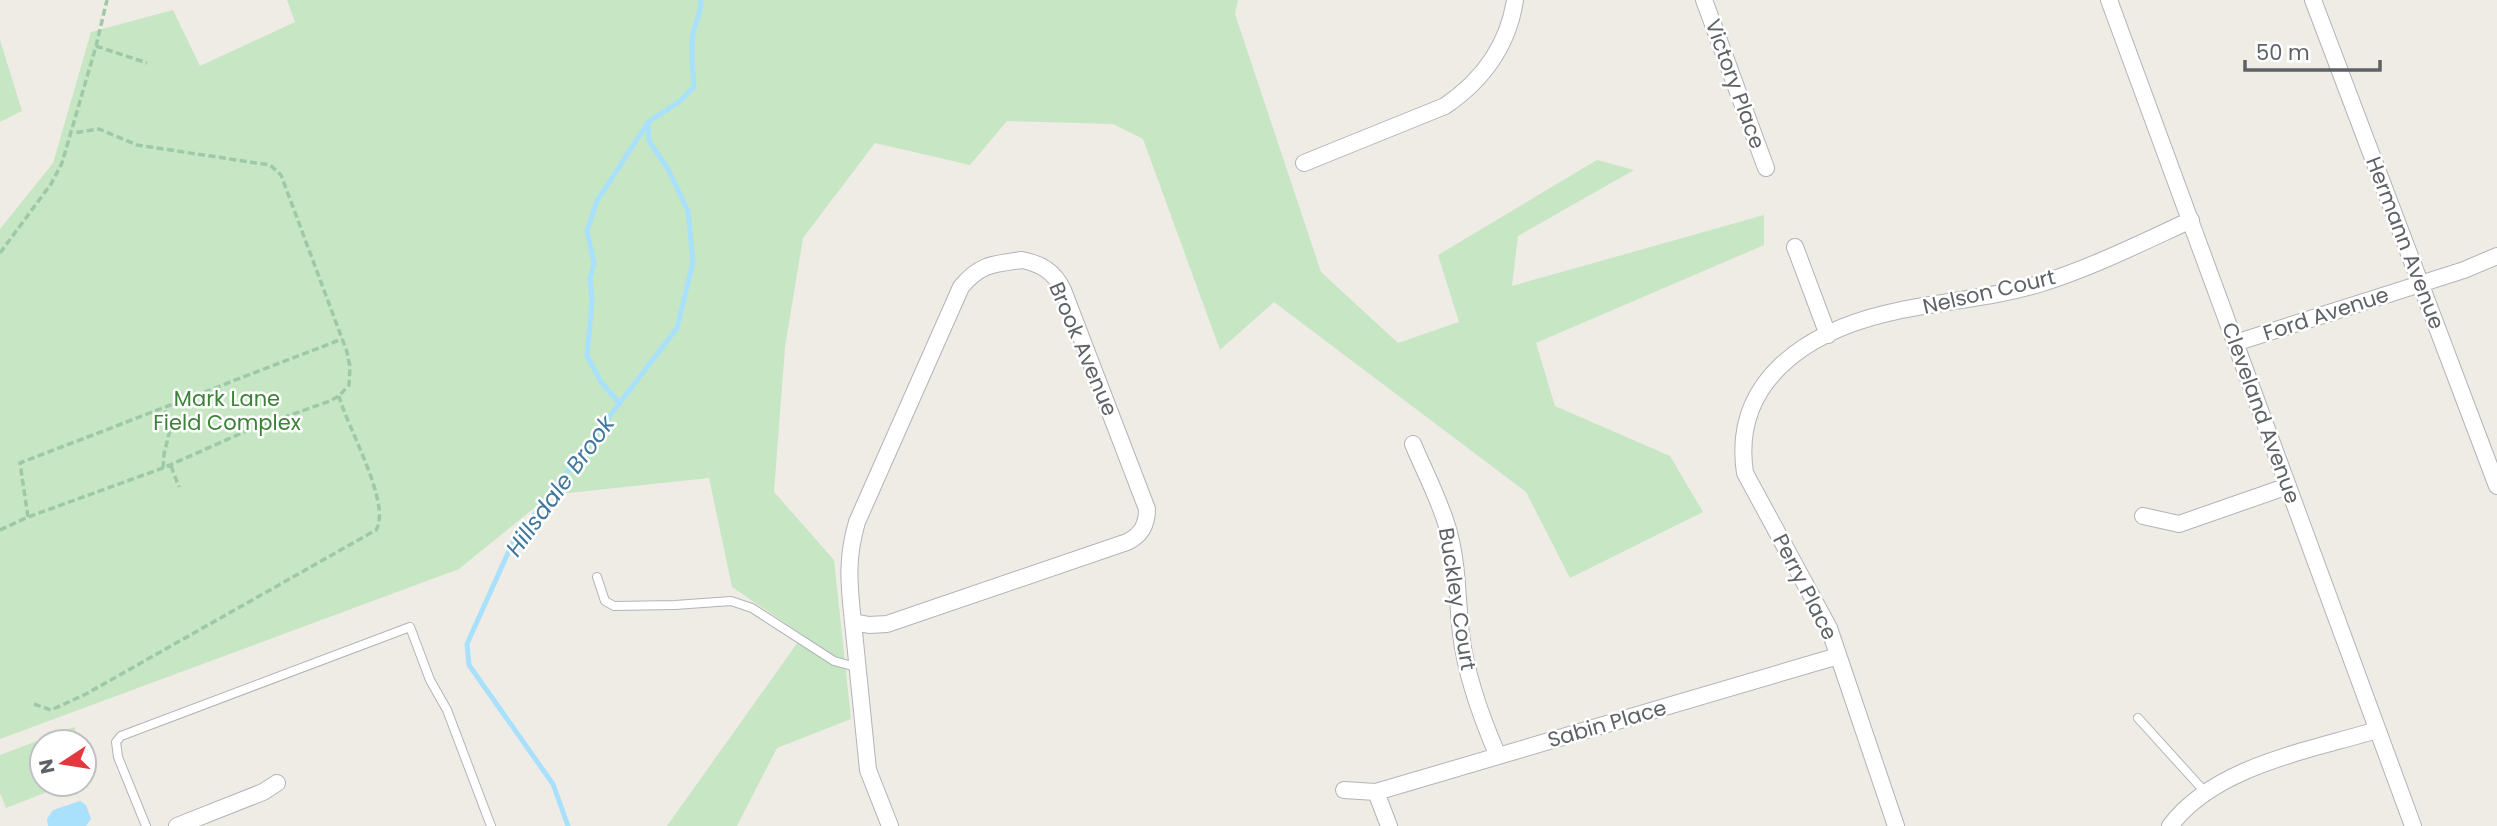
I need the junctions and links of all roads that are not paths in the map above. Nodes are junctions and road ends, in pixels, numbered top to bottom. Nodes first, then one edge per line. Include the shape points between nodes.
1 (1515, 0) edge
2 (1704, 0) edge
3 (2109, 0) edge
4 (2313, 0) edge
5 (1304, 163) dead end
6 (1766, 168) dead end
7 (2191, 220) junction
8 (1795, 247) dead end
9 (2497, 256) edge
10 (2420, 284) junction
11 (1828, 335) junction
12 (2235, 343) junction
13 (1787, 360) joint
14 (1413, 444) dead end
15 (2288, 486) junction
16 (2497, 486) edge
17 (2143, 516) dead end
18 (597, 577) dead end
19 (853, 622) junction
20 (1838, 656) junction
21 (856, 667) junction
22 (2138, 718) dead end
23 (2377, 730) junction
24 (1498, 756) junction
25 (277, 783) dead end
26 (1343, 790) dead end
27 (1376, 792) junction
28 (2205, 792) junction
29 (146, 826) edge
30 (177, 826) edge
31 (491, 826) edge
32 (890, 826) edge
33 (1389, 826) edge
34 (1896, 826) edge
35 (2170, 826) edge
36 (2413, 826) edge

1 - 5 street via 1495,56 1463,94 1446,106
2 - 6 street, Victory Place
3 - 7 street, Cleveland Avenue
4 - 10 street, Hermann Avenue
7 - 11 street, Nelson Court via 2038,284 1887,313
7 - 12 street, Cleveland Avenue
8 - 11 street
9 - 10 street, Ford Avenue
10 - 12 street, Ford Avenue
10 - 16 street, Hermann Avenue
11 - 13 street, Nelson Court
12 - 15 street, Cleveland Avenue
13 - 20 street, Perry Place via 1758,392 1750,409 1742,454 1745,473 1829,628
14 - 24 street, Buckley Court via 1449,533 1469,677
15 - 17 street via 2179,524
15 - 23 street, Cleveland Avenue
18 - 21 lane via 605,601 614,606 731,601 751,608 834,661
19 - 19 street, Brook Avenue via 848,572 857,522 961,287 989,264 1021,260 1049,270 1063,290 1147,509 1142,531 1127,542 887,624
19 - 21 street, Brook Avenue
20 - 24 street, Sabin Place
20 - 34 street, Perry Place
21 - 32 street, Brook Avenue via 868,770
22 - 28 lane
23 - 28 street via 2241,771
23 - 36 street, Cleveland Avenue
24 - 27 street, Sabin Place
25 - 30 street
26 - 27 street
27 - 33 street
28 - 35 street
29 - 31 lane via 118,757 116,742 121,736 410,627

